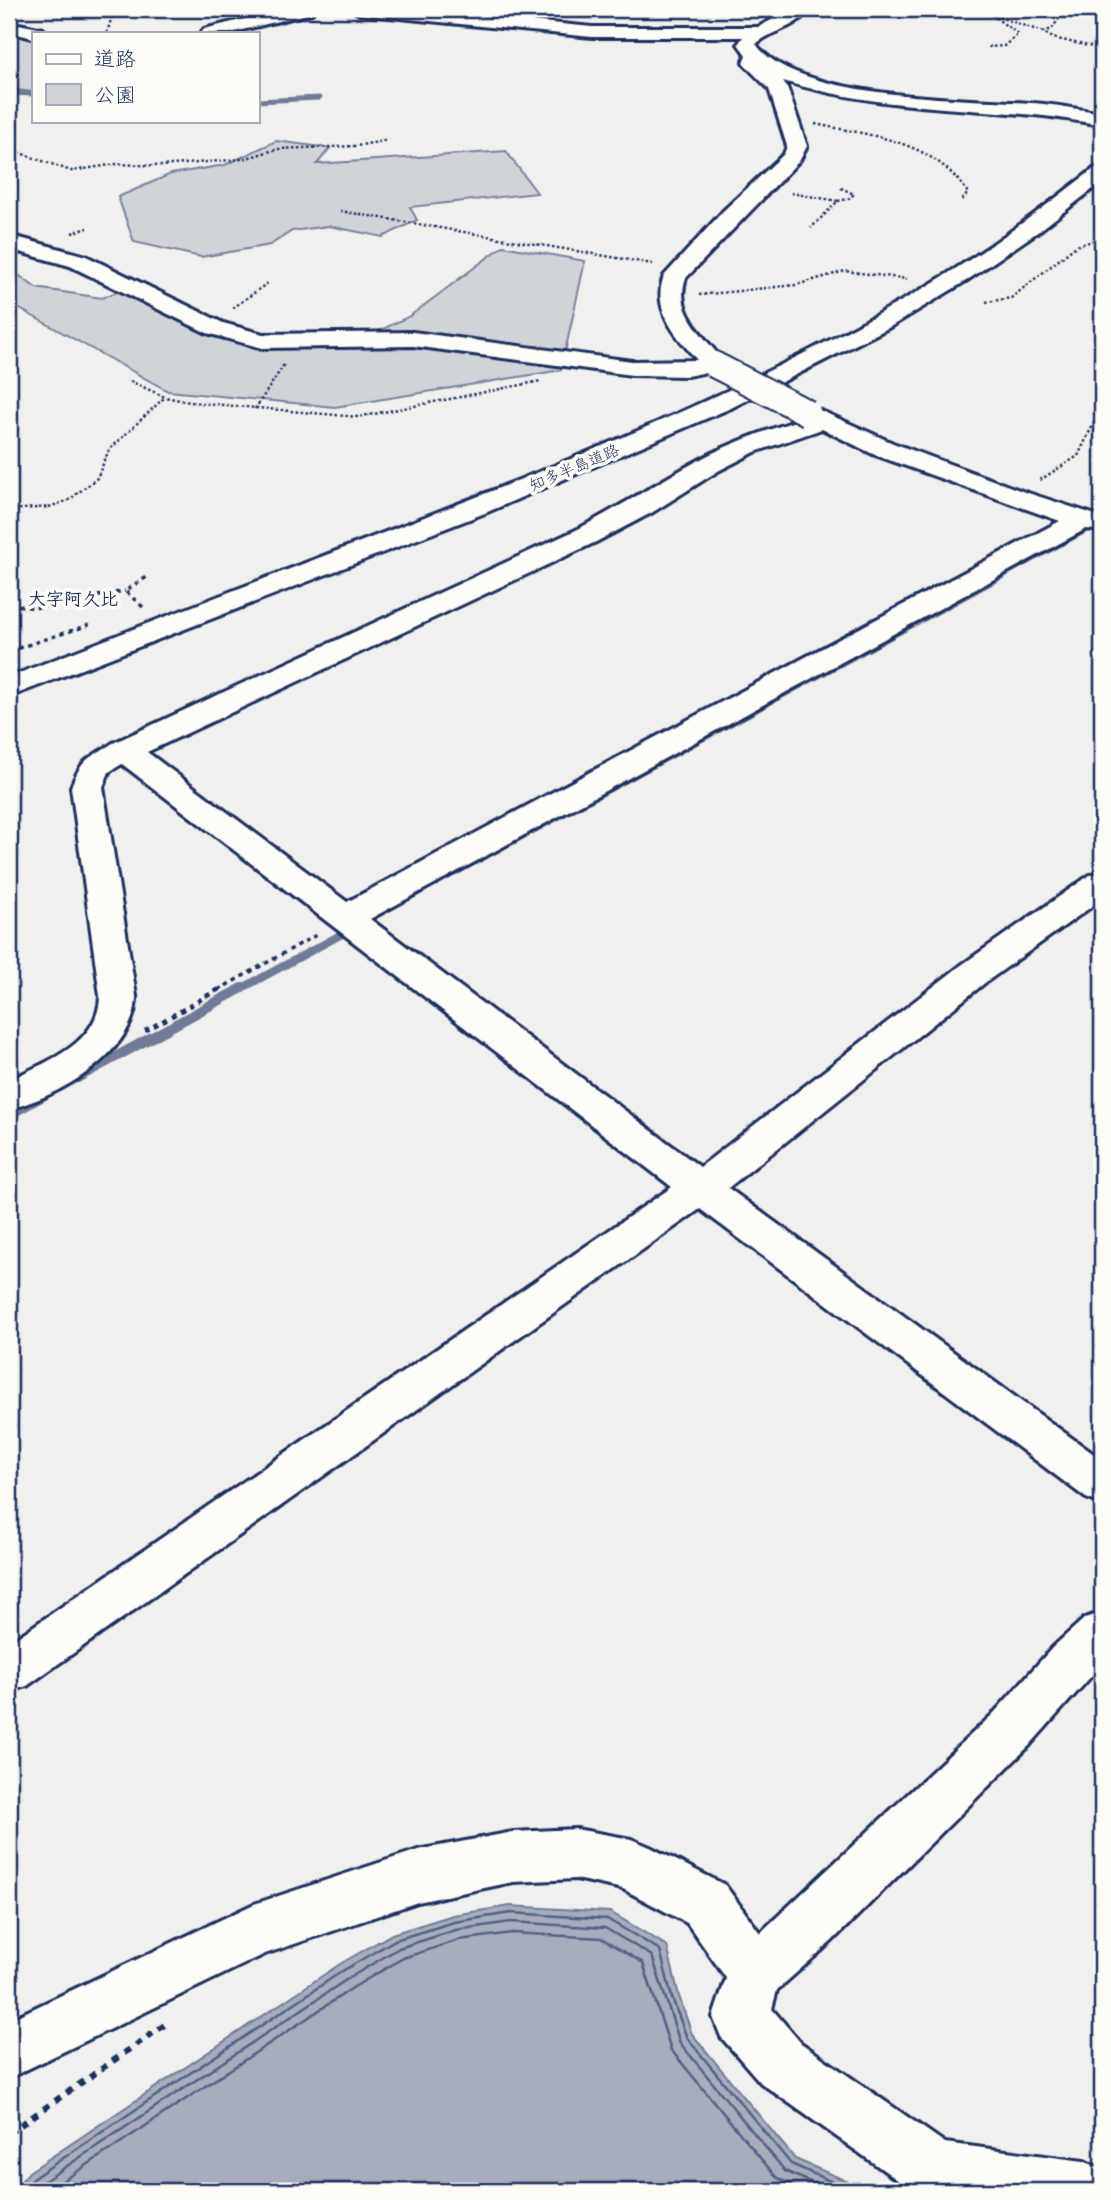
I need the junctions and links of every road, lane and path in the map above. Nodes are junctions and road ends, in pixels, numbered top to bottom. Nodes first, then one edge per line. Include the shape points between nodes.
1 (114, 9) edge
2 (306, 9) edge
3 (359, 9) edge
4 (796, 9) edge
5 (975, 9) edge
6 (1065, 9) edge
7 (988, 12) junction
8 (9, 27) edge
9 (32, 32) edge
10 (107, 32) edge
11 (214, 32) edge
12 (761, 32) junction
13 (1043, 32) junction
14 (988, 47) dead end
15 (1102, 48) edge
16 (755, 57) junction
17 (1102, 119) edge
18 (789, 120) junction
19 (388, 140) dead end
20 (9, 149) edge
21 (1102, 172) edge
22 (760, 187) junction
23 (839, 187) dead end
24 (1102, 198) edge
25 (838, 201) junction
26 (961, 201) dead end
27 (340, 211) dead end
28 (811, 228) dead end
29 (1102, 238) edge
30 (9, 243) edge
31 (682, 268) junction
32 (913, 280) dead end
33 (986, 302) dead end
34 (298, 342) junction
35 (603, 363) junction
36 (713, 364) junction
37 (130, 382) dead end
38 (165, 397) junction
39 (1102, 406) edge
40 (255, 409) junction
41 (816, 417) junction
42 (1013, 497) junction
43 (9, 510) edge
44 (1092, 522) edge
45 (147, 577) dead end
46 (125, 591) junction
47 (9, 604) edge
48 (143, 607) dead end
49 (9, 688) edge
50 (9, 712) edge
51 (124, 750) junction
52 (1102, 883) edge
53 (347, 917) junction
54 (100, 1042) junction
55 (9, 1096) edge
56 (701, 1188) junction
57 (1102, 1485) edge
58 (1102, 1633) edge
59 (9, 1670) edge
60 (755, 1973) junction
61 (181, 2014) dead end
62 (9, 2050) edge
63 (9, 2133) edge
64 (1084, 2191) edge

1 - 10 path
2 - 11 main road
3 - 12 main road via 592,32
4 - 12 main road via 792,19
5 - 7 path
6 - 13 path via 1052,29
7 - 13 path
7 - 14 path via 1018,34 1004,46
8 - 9 main road
12 - 16 main road via 747,44
13 - 15 path
16 - 17 main road via 788,77 829,89
16 - 18 main road via 752,63 778,87
18 - 22 main road via 796,138 793,156
18 - 26 path via 926,152 964,187 968,193
19 - 20 path via 278,149 243,159 150,167 117,164 71,171
21 - 49 main road, 知多半島道路 via 1032,228 905,308 719,405 565,471
22 - 25 path
22 - 31 main road
23 - 25 path via 854,194
24 - 50 main road, 知多半島道路 via 966,296 763,406 597,480
25 - 28 path
27 - 31 path
29 - 33 path via 1076,246 1003,303
30 - 34 main road via 78,261 240,337
31 - 32 path via 688,270 688,290 701,296 796,285 845,271
31 - 36 main road via 669,287 673,309
34 - 35 main road via 432,340
34 - 40 path
35 - 36 main road via 657,369
35 - 40 path via 589,371 358,417
36 - 41 main road, bridge
37 - 38 path
38 - 40 path
38 - 43 path via 109,450 97,478 69,500 49,507
39 - 42 path via 1078,456
41 - 42 main road via 884,449
41 - 51 main road via 709,465 586,536
42 - 44 main road
44 - 53 main road
45 - 46 path
46 - 47 path via 35,608
46 - 48 path
51 - 53 main road
51 - 54 main road via 102,761 88,780 118,996 117,1015
52 - 56 main road via 973,974
53 - 54 path via 118,1046
53 - 56 main road
54 - 55 main road via 75,1061
56 - 57 main road
56 - 59 main road
58 - 60 main road via 1011,1730 813,1923
60 - 62 main road via 706,1904 631,1865 576,1854 513,1857 418,1876 254,1931
60 - 64 main road via 741,2017 781,2063 935,2171
61 - 63 path

